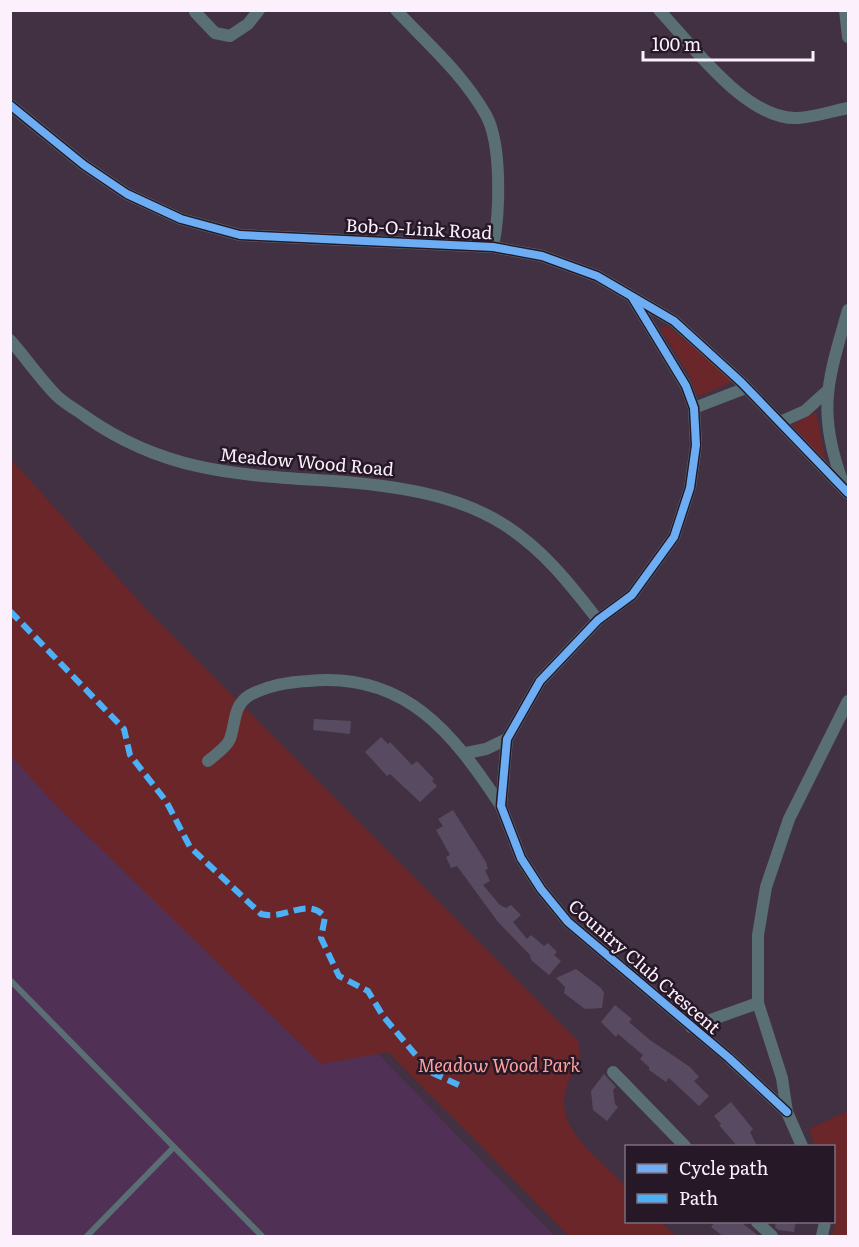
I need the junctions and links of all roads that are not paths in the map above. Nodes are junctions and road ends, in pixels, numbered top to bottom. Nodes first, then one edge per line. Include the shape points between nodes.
1 (258, 10) edge
2 (396, 10) edge
3 (658, 10) edge
4 (845, 10) edge
5 (195, 12) dead end
6 (849, 37) edge
7 (10, 105) edge
8 (849, 108) edge
9 (493, 247) junction
10 (632, 297) junction
11 (849, 310) edge
12 (10, 340) edge
13 (746, 388) junction
14 (826, 392) junction
15 (694, 408) junction
16 (780, 422) junction
17 (846, 490) edge
18 (598, 620) junction
19 (849, 701) edge
20 (507, 739) junction
21 (466, 753) junction
22 (208, 761) dead end
23 (501, 806) junction
24 (10, 980) edge
25 (758, 1003) junction
26 (691, 1027) junction
27 (613, 1072) dead end
28 (787, 1112) junction
29 (684, 1145) edge
30 (802, 1145) edge
31 (174, 1147) junction
32 (759, 1223) edge
33 (87, 1236) edge
34 (262, 1236) edge
35 (772, 1236) edge

1 - 5 street via 248,24 230,36 215,33
2 - 9 street via 462,79 487,117 497,188
3 - 8 street via 743,99 762,110 796,118
4 - 6 street
7 - 9 street, Bob-O-Link Road via 127,194 181,219 240,234
9 - 10 street, Bob-O-Link Road via 571,266
10 - 13 street, Bob-O-Link Road via 674,321
10 - 15 street, Country Club Crescent via 686,386
11 - 14 street
12 - 18 street, Meadow Wood Road via 58,397 105,430 146,451 237,475 394,486 443,498 501,523 532,544 557,569
13 - 15 street
13 - 16 street, Bob-O-Link Road
14 - 16 street via 805,411
14 - 17 street via 835,464
15 - 18 street, Country Club Crescent via 696,445 690,488 674,537 632,596
16 - 17 street, Bob-O-Link Road
18 - 20 street, Country Club Crescent via 540,681
19 - 25 street via 789,819 766,887 758,935
20 - 21 street
20 - 23 street, Country Club Crescent
21 - 22 street via 404,698 387,690 322,679 275,686 249,696 237,709 230,741
21 - 23 street
23 - 26 street, Country Club Crescent via 521,858 568,922
24 - 31 lane
25 - 26 street
25 - 28 street via 782,1078
26 - 28 street, Country Club Crescent
27 - 29 street
28 - 30 street
31 - 33 lane
31 - 34 lane
32 - 35 street

